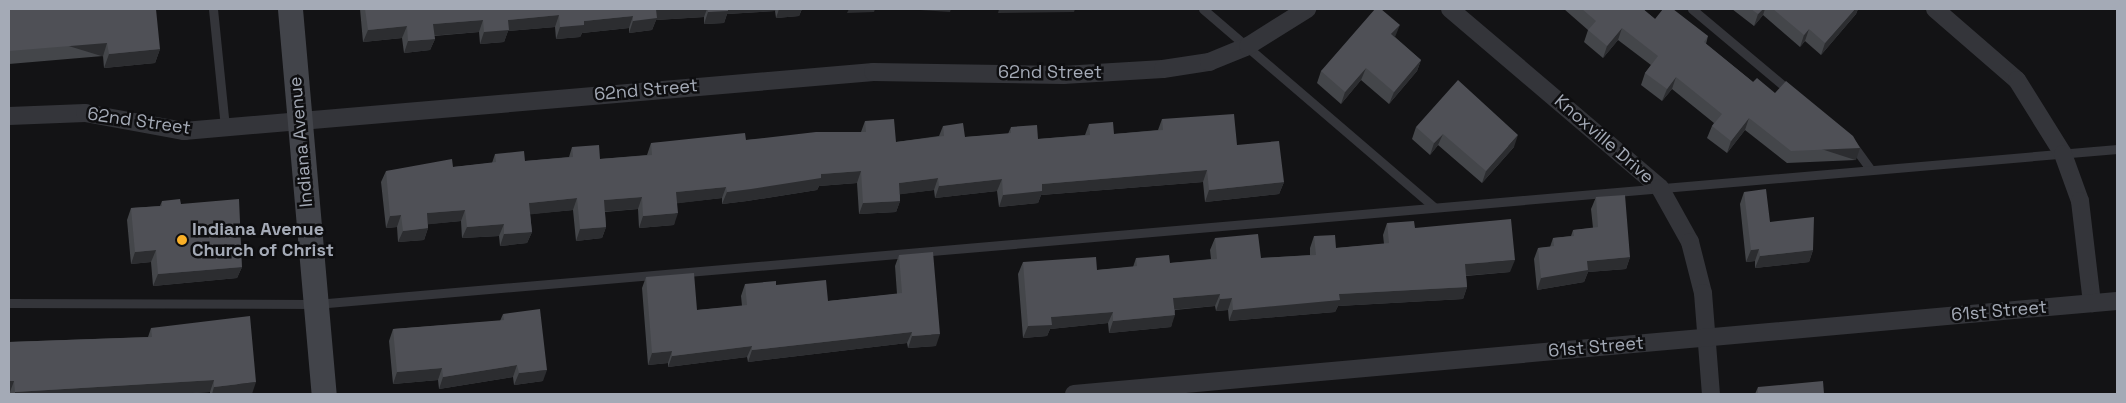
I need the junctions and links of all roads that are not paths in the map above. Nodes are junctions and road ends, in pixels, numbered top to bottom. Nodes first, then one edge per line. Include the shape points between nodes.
1 (213, 9) edge
2 (290, 9) edge
3 (1203, 9) edge
4 (1307, 9) edge
5 (1450, 9) edge
6 (1692, 9) edge
7 (1934, 9) edge
8 (1248, 46) junction
9 (1801, 101) edge
10 (9, 116) edge
11 (300, 122) junction
12 (225, 128) junction
13 (1845, 138) edge
14 (2117, 149) edge
15 (2063, 154) junction
16 (1871, 170) junction
17 (1660, 188) junction
18 (1434, 207) junction
19 (2117, 301) edge
20 (9, 303) edge
21 (2092, 303) junction
22 (316, 304) junction
23 (1706, 336) junction
24 (324, 394) edge
25 (1074, 394) edge
26 (1711, 394) edge

1 - 12 lane
2 - 11 main road, Indiana Avenue
3 - 8 lane
4 - 8 street, 62nd Street via 1279,31
5 - 17 street, Knoxville Drive
6 - 9 lane
7 - 15 street via 2017,80
8 - 11 street, 62nd Street via 1209,62 1163,69 1063,75 873,72
8 - 18 lane
10 - 12 street, 62nd Street via 85,113 184,131
11 - 12 street, 62nd Street
11 - 22 main road, Indiana Avenue
13 - 16 lane
14 - 15 lane
15 - 16 lane
15 - 21 street via 2080,201
16 - 17 lane
17 - 18 lane
17 - 23 street, Knoxville Drive via 1690,242 1703,293
18 - 22 lane
19 - 21 street, 61st Street
20 - 22 lane
21 - 23 street, 61st Street
22 - 24 main road, Indiana Avenue
23 - 25 street, 61st Street
23 - 26 street, Knoxville Drive

